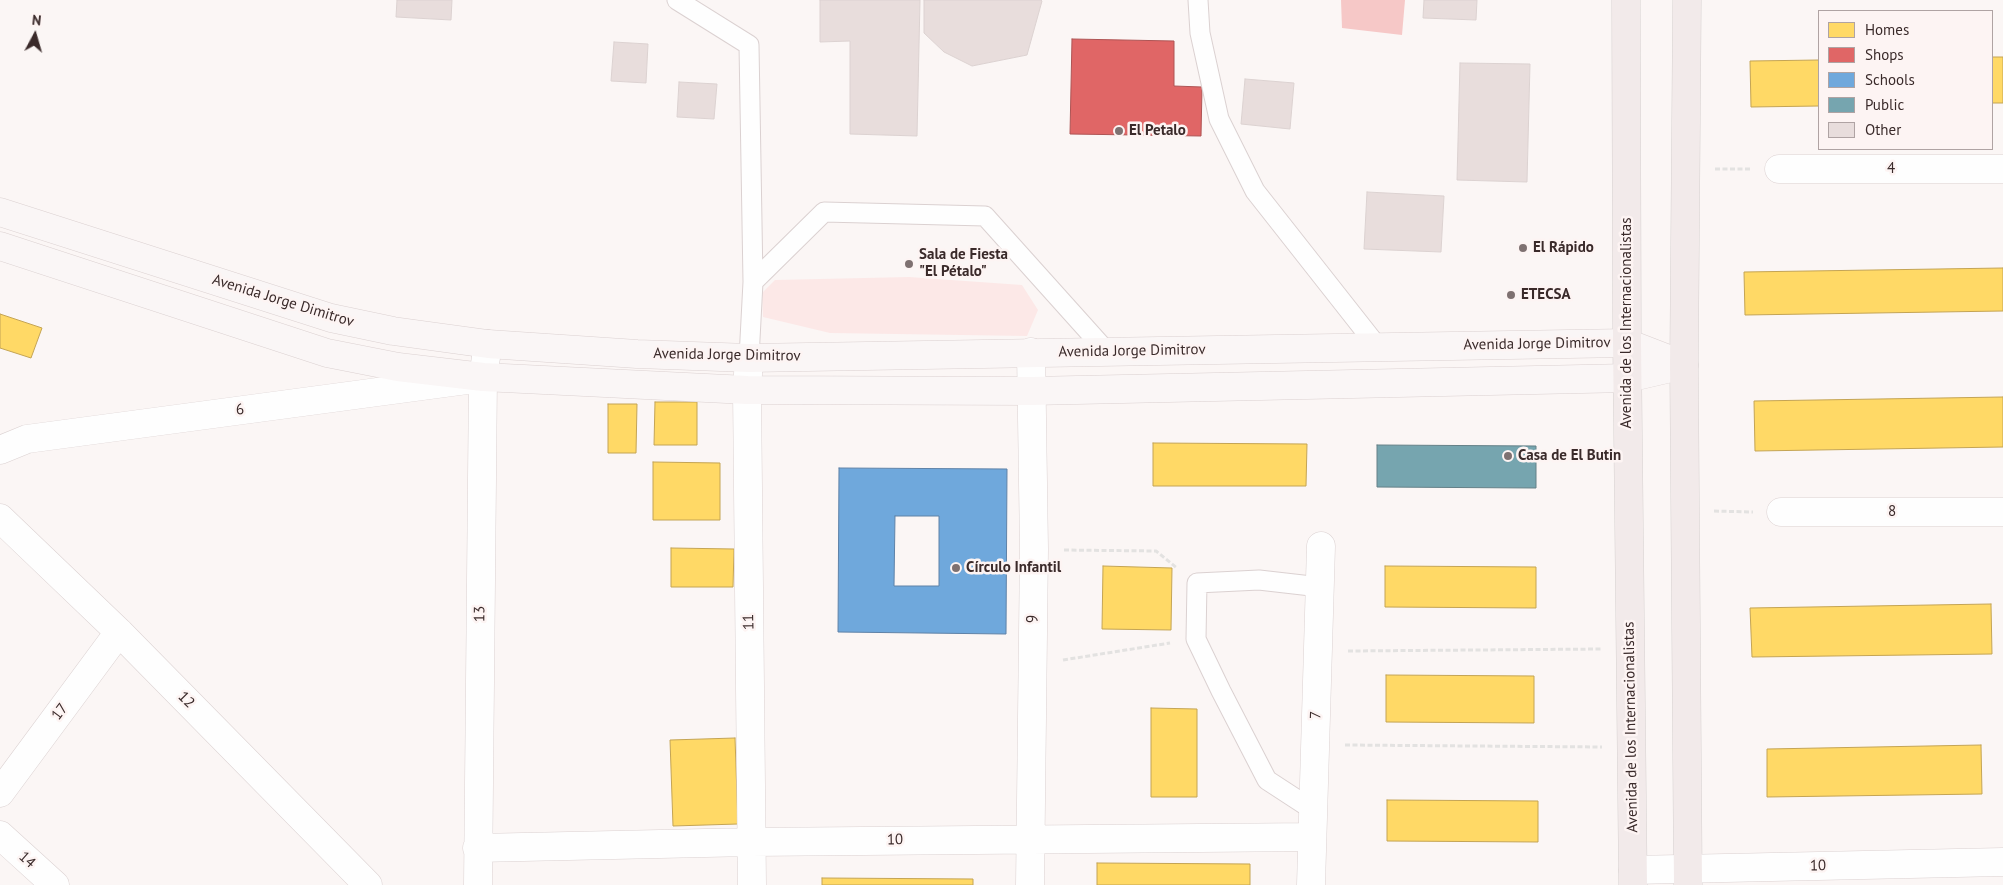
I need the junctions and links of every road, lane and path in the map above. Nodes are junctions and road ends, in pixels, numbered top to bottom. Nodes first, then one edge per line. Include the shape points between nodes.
1 (677, 0) edge
2 (1198, 0) edge
3 (1626, 0) edge
4 (1687, 0) edge
5 (1779, 169) joint
6 (2003, 169) edge
7 (1686, 170) junction
8 (0, 212) edge
9 (0, 246) edge
10 (753, 282) junction
11 (1627, 343) junction
12 (488, 344) junction
13 (1377, 346) junction
14 (1031, 352) junction
15 (1108, 353) junction
16 (750, 358) junction
17 (1684, 365) junction
18 (483, 377) junction
19 (1628, 378) junction
20 (746, 390) junction
21 (1032, 391) junction
22 (0, 450) edge
23 (1685, 510) junction
24 (1781, 512) joint
25 (2003, 512) edge
26 (0, 518) edge
27 (1321, 546) dead end
28 (1034, 549) junction
29 (1197, 583) junction
30 (1320, 586) junction
31 (119, 632) junction
32 (1196, 639) junction
33 (1630, 649) junction
34 (1318, 651) junction
35 (1033, 664) junction
36 (1315, 745) junction
37 (1631, 747) junction
38 (0, 792) edge
39 (1313, 810) junction
40 (0, 835) edge
41 (1312, 837) junction
42 (1030, 839) junction
43 (751, 842) junction
44 (478, 848) junction
45 (2003, 862) edge
46 (1633, 877) edge
47 (1688, 877) edge
48 (55, 885) edge
49 (368, 885) edge
50 (478, 885) edge
51 (752, 885) edge
52 (1030, 885) edge
53 (1310, 885) edge

1 - 10 lane via 749,45
2 - 13 lane via 1200,33 1219,120 1255,191
3 - 11 highway, Avenida de los Internacionalistas
4 - 7 highway
5 - 6 street, 4
5 - 7 path
7 - 17 highway
8 - 12 main road, Avenida Jorge Dimitrov via 331,318 393,331
9 - 18 main road via 328,353 398,367
10 - 15 lane via 824,212 985,216
10 - 16 lane
11 - 13 main road, Avenida Jorge Dimitrov
11 - 17 main road, Avenida Jorge Dimitrov
11 - 19 highway, Avenida de los Internacionalistas
12 - 16 main road, Avenida Jorge Dimitrov
12 - 18 street, 13
13 - 15 main road, Avenida Jorge Dimitrov
14 - 15 main road, Avenida Jorge Dimitrov
14 - 16 main road, Avenida Jorge Dimitrov
14 - 21 street, 9
16 - 20 street, 11
17 - 19 main road
17 - 23 highway
18 - 20 main road
18 - 22 street, 6 via 27,439
18 - 44 street, 13
19 - 21 main road
19 - 33 highway, Avenida de los Internacionalistas
20 - 21 main road
20 - 43 street, 11
21 - 28 street, 9
23 - 24 path
23 - 47 highway
24 - 25 street, 8
26 - 31 street, 12
27 - 30 street, 7
28 - 29 path via 1156,551
28 - 35 street, 9
29 - 30 lane via 1259,580
29 - 32 lane
30 - 34 street, 7
31 - 38 street, 17
31 - 49 street, 12
32 - 35 path
32 - 39 lane via 1267,780
33 - 34 path
33 - 37 highway, Avenida de los Internacionalistas
34 - 36 street, 7
35 - 42 street, 9
36 - 37 path
36 - 39 street, 7
37 - 46 highway, Avenida de los Internacionalistas
39 - 41 street, 7
40 - 48 street, 14
41 - 42 street, 10
41 - 53 street, 7
42 - 43 street, 10
42 - 52 street, 9
43 - 44 street, 10
43 - 51 street, 11
44 - 50 street, 13
45 - 47 street, 10
46 - 47 street, 10

